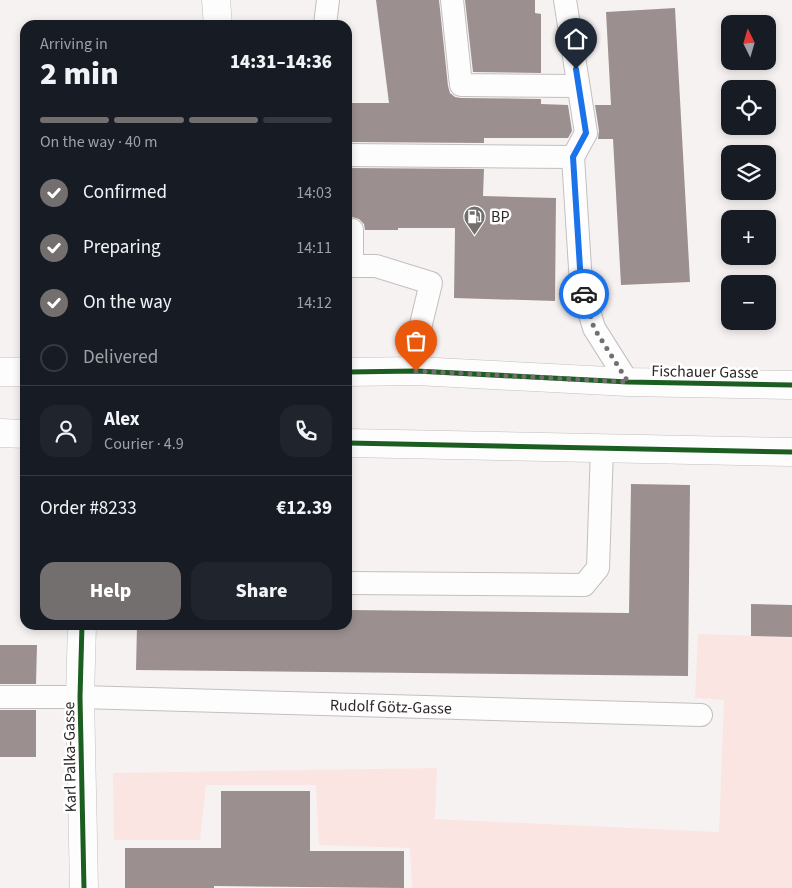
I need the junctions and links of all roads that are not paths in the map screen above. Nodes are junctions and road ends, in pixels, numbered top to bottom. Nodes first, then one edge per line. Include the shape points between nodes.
1 (216, 0) edge
2 (328, 0) edge
3 (452, 0) edge
4 (565, 0) edge
5 (218, 20) edge
6 (326, 20) edge
7 (578, 86) junction
8 (573, 157) junction
9 (352, 161) edge
10 (352, 266) edge
11 (416, 371) junction
12 (0, 372) edge
13 (20, 372) edge
14 (352, 372) edge
15 (628, 382) junction
16 (792, 385) edge
17 (0, 433) edge
18 (20, 434) edge
19 (352, 443) edge
20 (602, 448) junction
21 (792, 452) edge
22 (352, 583) edge
23 (82, 630) edge
24 (0, 696) edge
25 (80, 697) junction
26 (701, 715) dead end
27 (84, 888) edge

1 - 5 street
2 - 6 lane
3 - 7 lane via 461,85
4 - 7 lane
7 - 8 lane via 586,133
8 - 9 lane
8 - 15 lane via 581,284 594,328
10 - 11 lane via 376,266 431,283 421,324
11 - 14 street, Fischauer Gasse
11 - 15 street, Fischauer Gasse
12 - 13 street
15 - 16 street, Fischauer Gasse
17 - 18 street
19 - 20 street
20 - 21 street
20 - 22 lane via 598,568 584,585
23 - 25 street, Karl Palka-Gasse
24 - 25 lane, Rudolf Götz-Gasse
25 - 26 lane, Rudolf Götz-Gasse
25 - 27 street, Karl Palka-Gasse

